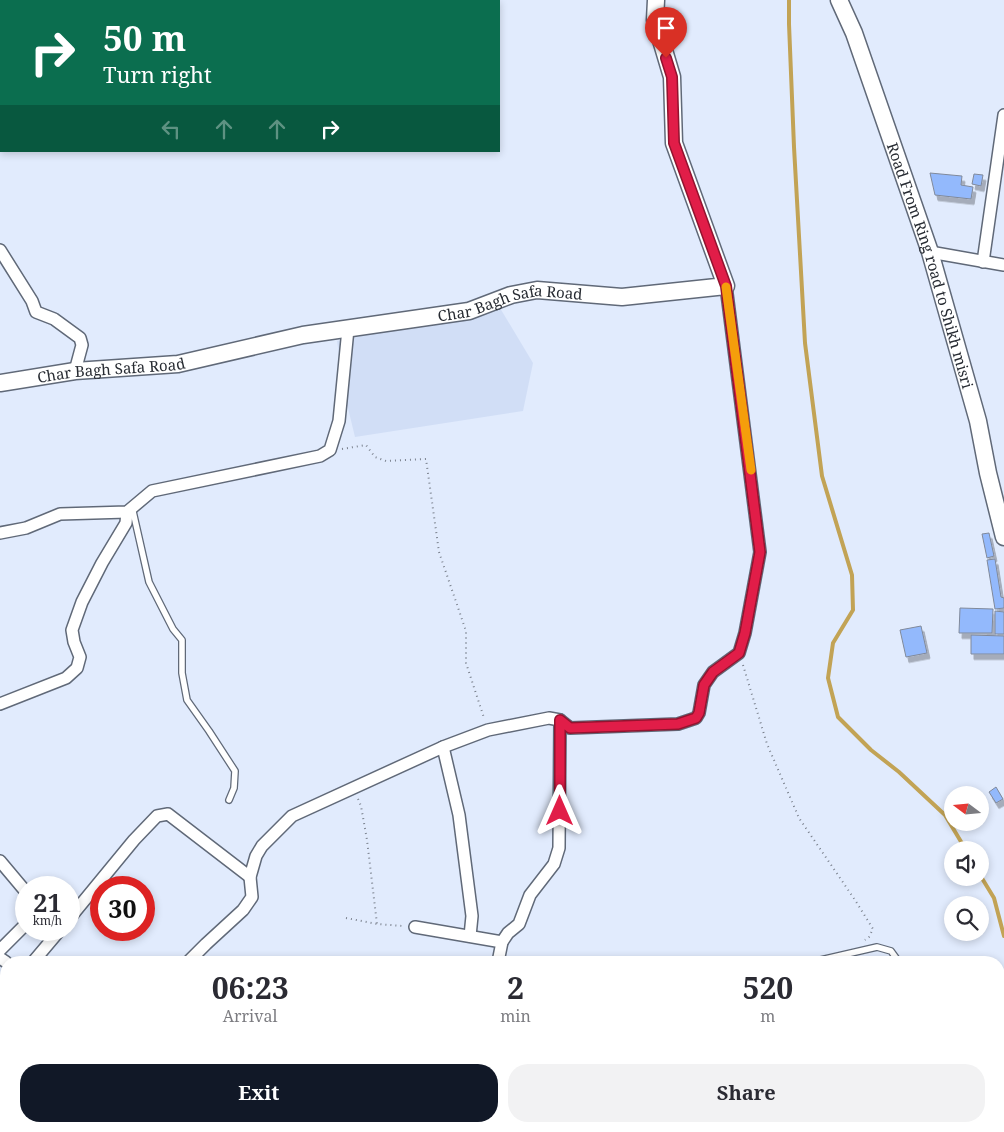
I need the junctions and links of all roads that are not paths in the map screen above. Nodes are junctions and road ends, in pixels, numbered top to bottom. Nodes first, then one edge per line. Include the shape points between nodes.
1 (656, 0) edge
2 (839, 0) edge
3 (1004, 115) edge
4 (0, 250) edge
5 (930, 252) junction
6 (983, 262) junction
7 (1004, 266) edge
8 (726, 286) junction
9 (348, 329) junction
10 (75, 370) junction
11 (0, 383) edge
12 (129, 509) junction
13 (0, 533) edge
14 (1004, 537) edge
15 (0, 704) edge
16 (560, 720) junction
17 (443, 747) junction
18 (229, 800) dead end
19 (0, 861) edge
20 (250, 877) junction
21 (15, 879) edge
22 (80, 906) edge
23 (415, 927) road end
24 (15, 935) edge
25 (470, 936) junction
26 (51, 941) edge
27 (502, 942) junction
28 (0, 950) edge
29 (38, 956) edge
30 (194, 956) edge
31 (499, 956) edge
32 (839, 956) edge
33 (895, 956) edge

1 - 8 street via 655,20 672,77 674,143
2 - 5 street, Road From Ring road to Shikh misri via 854,33
3 - 6 street
4 - 10 street via 36,312 54,319 80,338 82,346
5 - 6 street
5 - 14 street, Road From Ring road to Shikh misri via 978,421
6 - 7 street
8 - 9 street, Char Bagh Safa Road via 622,297 537,290 511,295 469,311
8 - 16 street via 760,552 739,653 713,672 704,685 696,718 678,724 570,728
9 - 10 street, Char Bagh Safa Road via 303,335 178,364
9 - 12 street via 339,421 330,450 320,456 152,491
10 - 11 street, Char Bagh Safa Road
12 - 13 street via 60,514 26,528
12 - 15 street via 126,523 82,602 72,630 80,657 77,668 66,678
12 - 18 lane via 150,582 173,629 182,640 182,673 187,700 235,771
16 - 17 street via 548,718 488,730
16 - 27 street via 559,848 554,864 530,895 519,924
17 - 20 street via 292,816 262,846
17 - 25 street via 459,815 472,916
19 - 21 street
20 - 22 street via 168,814 157,816
20 - 30 street via 252,897 243,910
23 - 25 street
24 - 28 street
25 - 27 street
26 - 29 street
27 - 31 street
32 - 33 lane via 877,947 891,951

